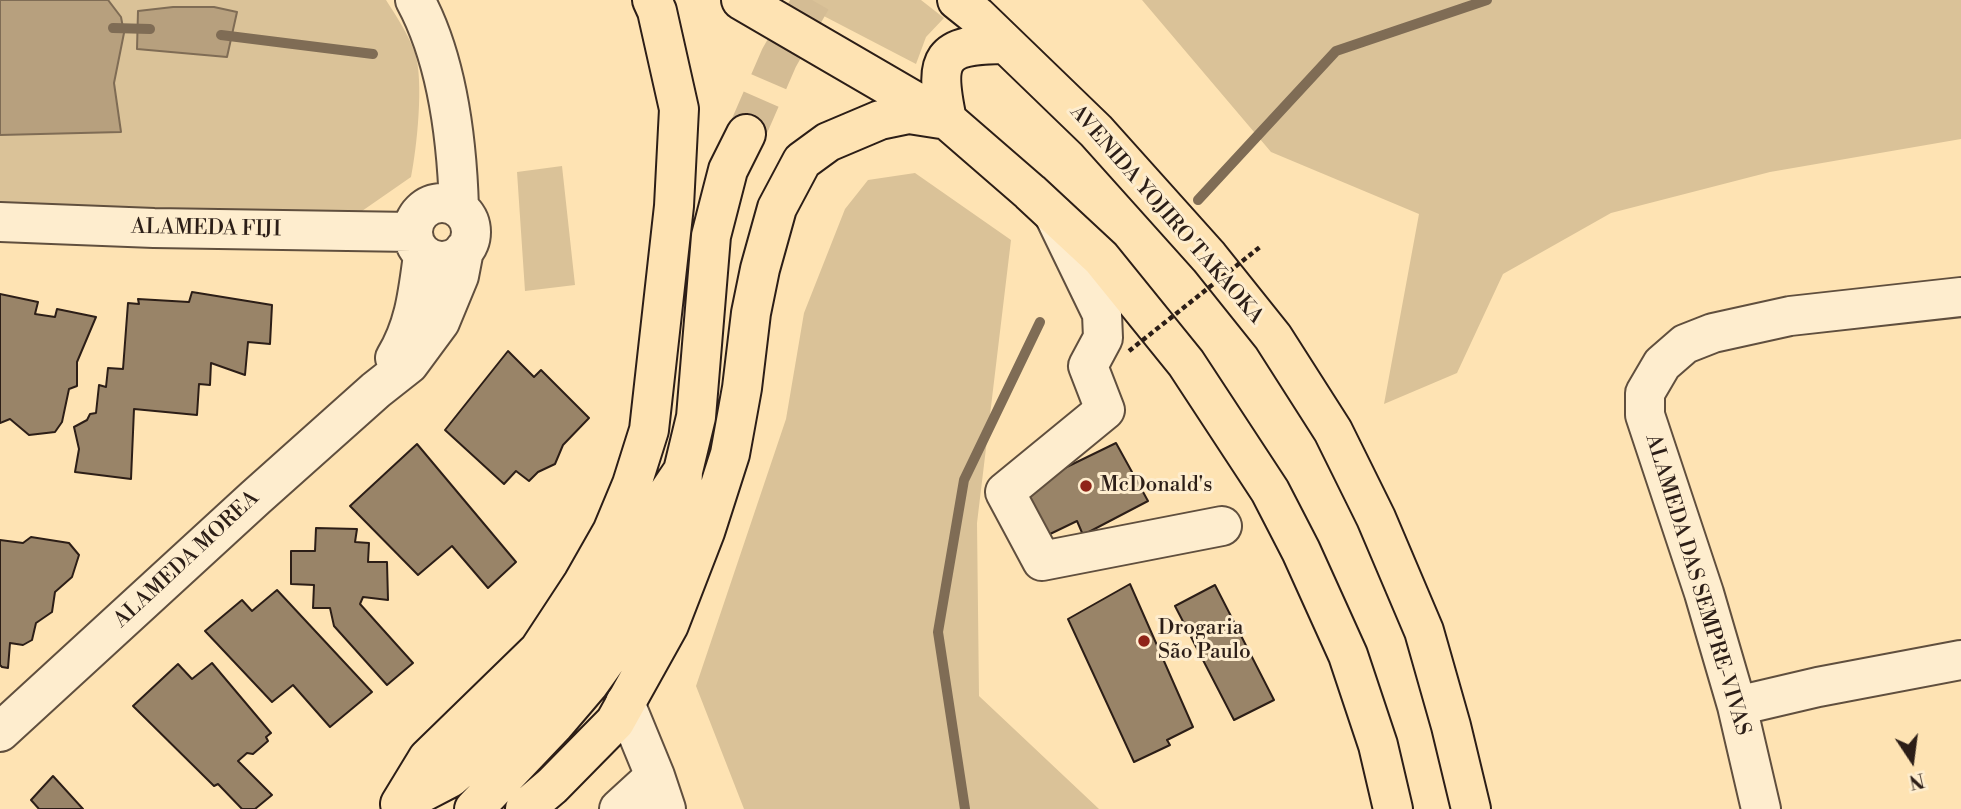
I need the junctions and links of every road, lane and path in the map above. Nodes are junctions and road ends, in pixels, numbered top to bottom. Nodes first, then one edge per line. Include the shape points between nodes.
1 (415, 0) edge
2 (652, 0) edge
3 (741, 0) edge
4 (968, 5) edge
5 (1006, 44) junction
6 (947, 120) junction
7 (746, 134) tunnel mouth
8 (459, 208) junction
9 (1053, 213) junction
10 (0, 222) edge
11 (418, 243) junction
12 (1260, 247) dead end
13 (464, 250) junction
14 (1961, 297) edge
15 (1129, 351) dead end
16 (376, 390) junction
17 (683, 471) junction
18 (1222, 526) dead end
19 (1961, 660) edge
20 (625, 703) junction
21 (1737, 706) junction
22 (0, 732) edge
23 (660, 793) edge
24 (397, 806) edge
25 (474, 809) edge
26 (525, 809) edge
27 (619, 809) edge
28 (1393, 809) edge
29 (1471, 809) edge
30 (1761, 809) edge

1 - 8 street via 450,113
2 - 24 main road via 678,109 674,206 646,441 612,532 539,650 428,758
3 - 6 main road
4 - 5 main road, AVENIDA YOJIRO TAKAOKA
5 - 6 main road via 969,45 953,52 943,65 940,83
5 - 29 main road, AVENIDA YOJIRO TAKAOKA via 1096,131 1209,257 1273,337 1333,430 1424,631
6 - 9 main road
6 - 20 main road via 909,114 880,120 828,142 802,161 777,208 760,269 730,454 705,532 669,625
7 - 17 main road via 728,170 711,236 696,418
8 - 11 street via 441,203 424,209 414,223
8 - 13 street via 471,232
9 - 18 street via 1102,314 1102,338 1088,366 1105,410 1005,492 1042,561
9 - 28 main road via 1101,258 1186,363 1270,491 1348,655 1378,745
10 - 11 street, ALAMEDA FIJI
11 - 13 street via 440,262
11 - 16 street, ALAMEDA MOREA via 417,306 403,345
12 - 15 path, bridge
13 - 16 street, ALAMEDA MOREA via 440,322 409,364
14 - 21 street, ALAMEDA DAS SEMPRE-VIVAS via 1790,316 1713,333 1685,344 1662,364 1645,393 1645,415
16 - 22 street, ALAMEDA MOREA
17 - 24 main road via 589,631 558,672 450,778
17 - 25 main road via 681,521 624,635 554,725
19 - 21 street
20 - 23 street
20 - 26 main road via 615,722
21 - 30 street, ALAMEDA DAS SEMPRE-VIVAS
23 - 27 street

